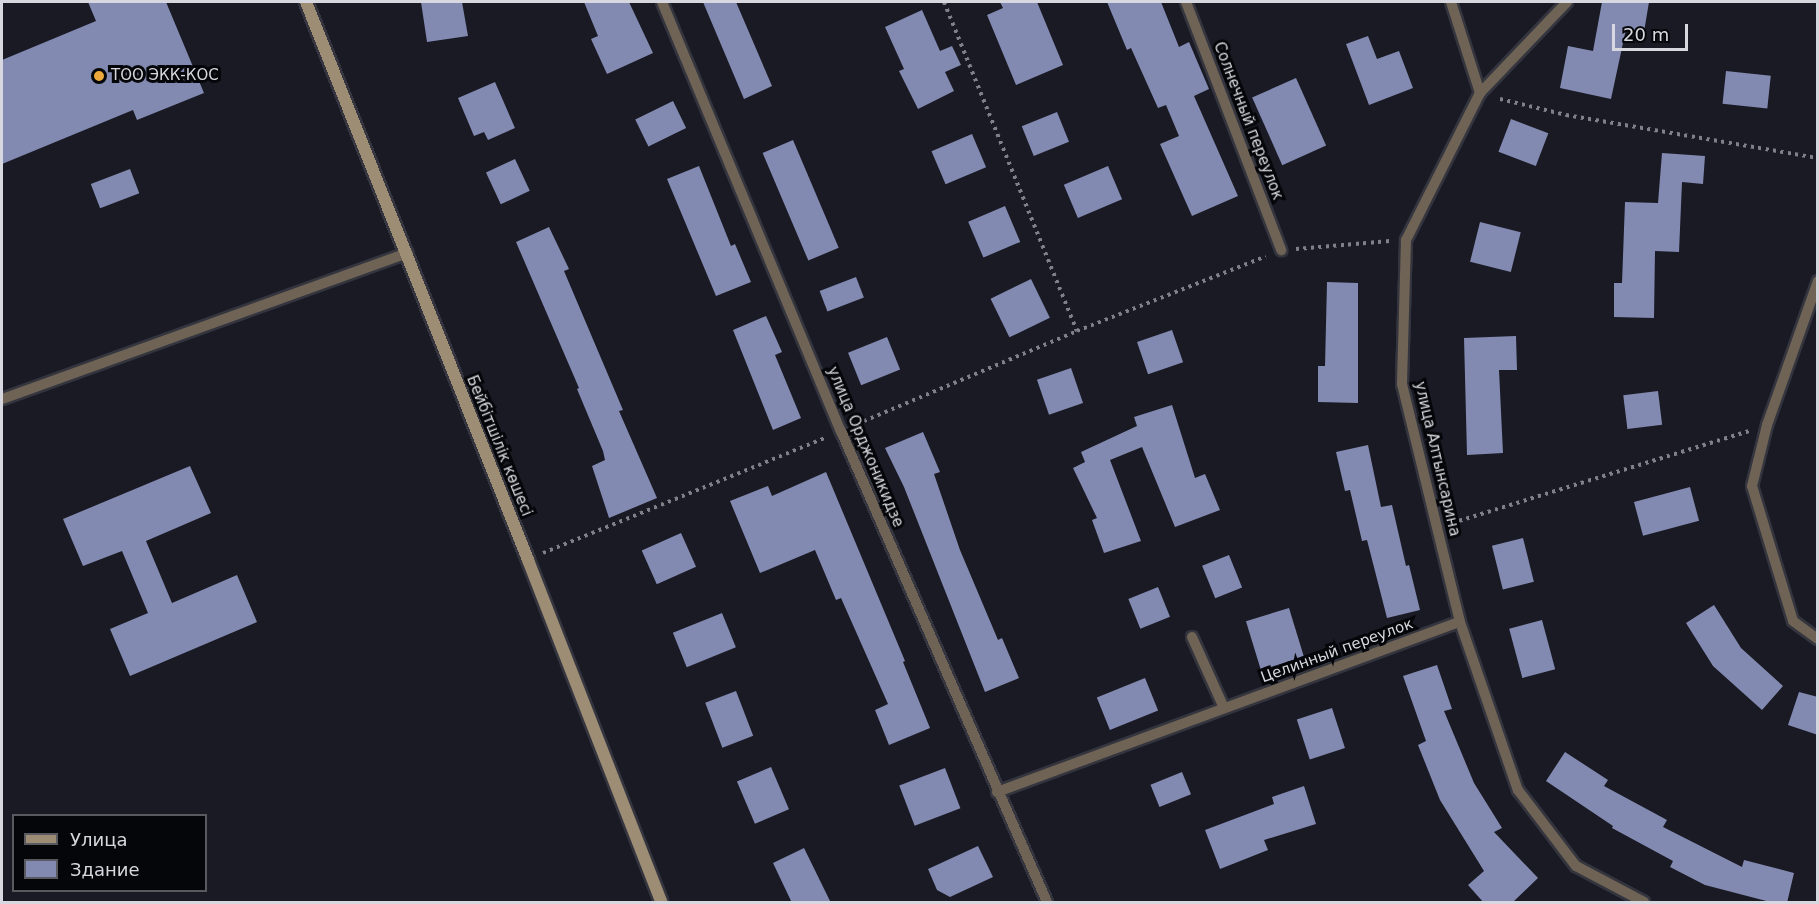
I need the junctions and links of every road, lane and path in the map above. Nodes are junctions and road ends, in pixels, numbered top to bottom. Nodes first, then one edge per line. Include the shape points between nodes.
1 (306, 2) edge
2 (662, 2) edge
3 (944, 2) edge
4 (1186, 2) edge
5 (1451, 2) edge
6 (1567, 2) edge
7 (1480, 93) junction
8 (1818, 158) edge
9 (1406, 240) junction
10 (1281, 250) junction
11 (407, 253) junction
12 (1818, 281) edge
13 (1077, 331) junction
14 (2, 399) edge
15 (1767, 425) junction
16 (841, 431) junction
17 (1437, 527) junction
18 (528, 560) junction
19 (1460, 622) junction
20 (1192, 637) dead end
21 (1818, 639) edge
22 (1224, 708) junction
23 (997, 792) junction
24 (661, 903) edge
25 (1047, 903) edge
26 (1644, 903) edge

1 - 11 street, Бейбітшілік көшесі
2 - 16 lane, улица Орджоникидзе
3 - 13 path
4 - 10 lane, Солнечный переулок
5 - 7 lane
6 - 7 lane, улица Алтынсарина
7 - 8 path via 1566,114
7 - 9 lane, улица Алтынсарина
9 - 10 path
9 - 17 lane, улица Алтынсарина via 1402,384
10 - 13 path
11 - 14 lane
11 - 18 street, Бейбітшілік көшесі
12 - 15 lane
13 - 16 path
15 - 17 path
15 - 21 lane via 1752,486 1793,621
16 - 18 path
16 - 23 lane, улица Орджоникидзе
17 - 19 lane, улица Алтынсарина
18 - 24 street, Бейбітшілік көшесі
19 - 22 lane, Целинный переулок
19 - 26 lane, улица Алтынсарина via 1518,790 1576,866
20 - 22 lane
22 - 23 lane, Целинный переулок
23 - 25 lane, улица Орджоникидзе

